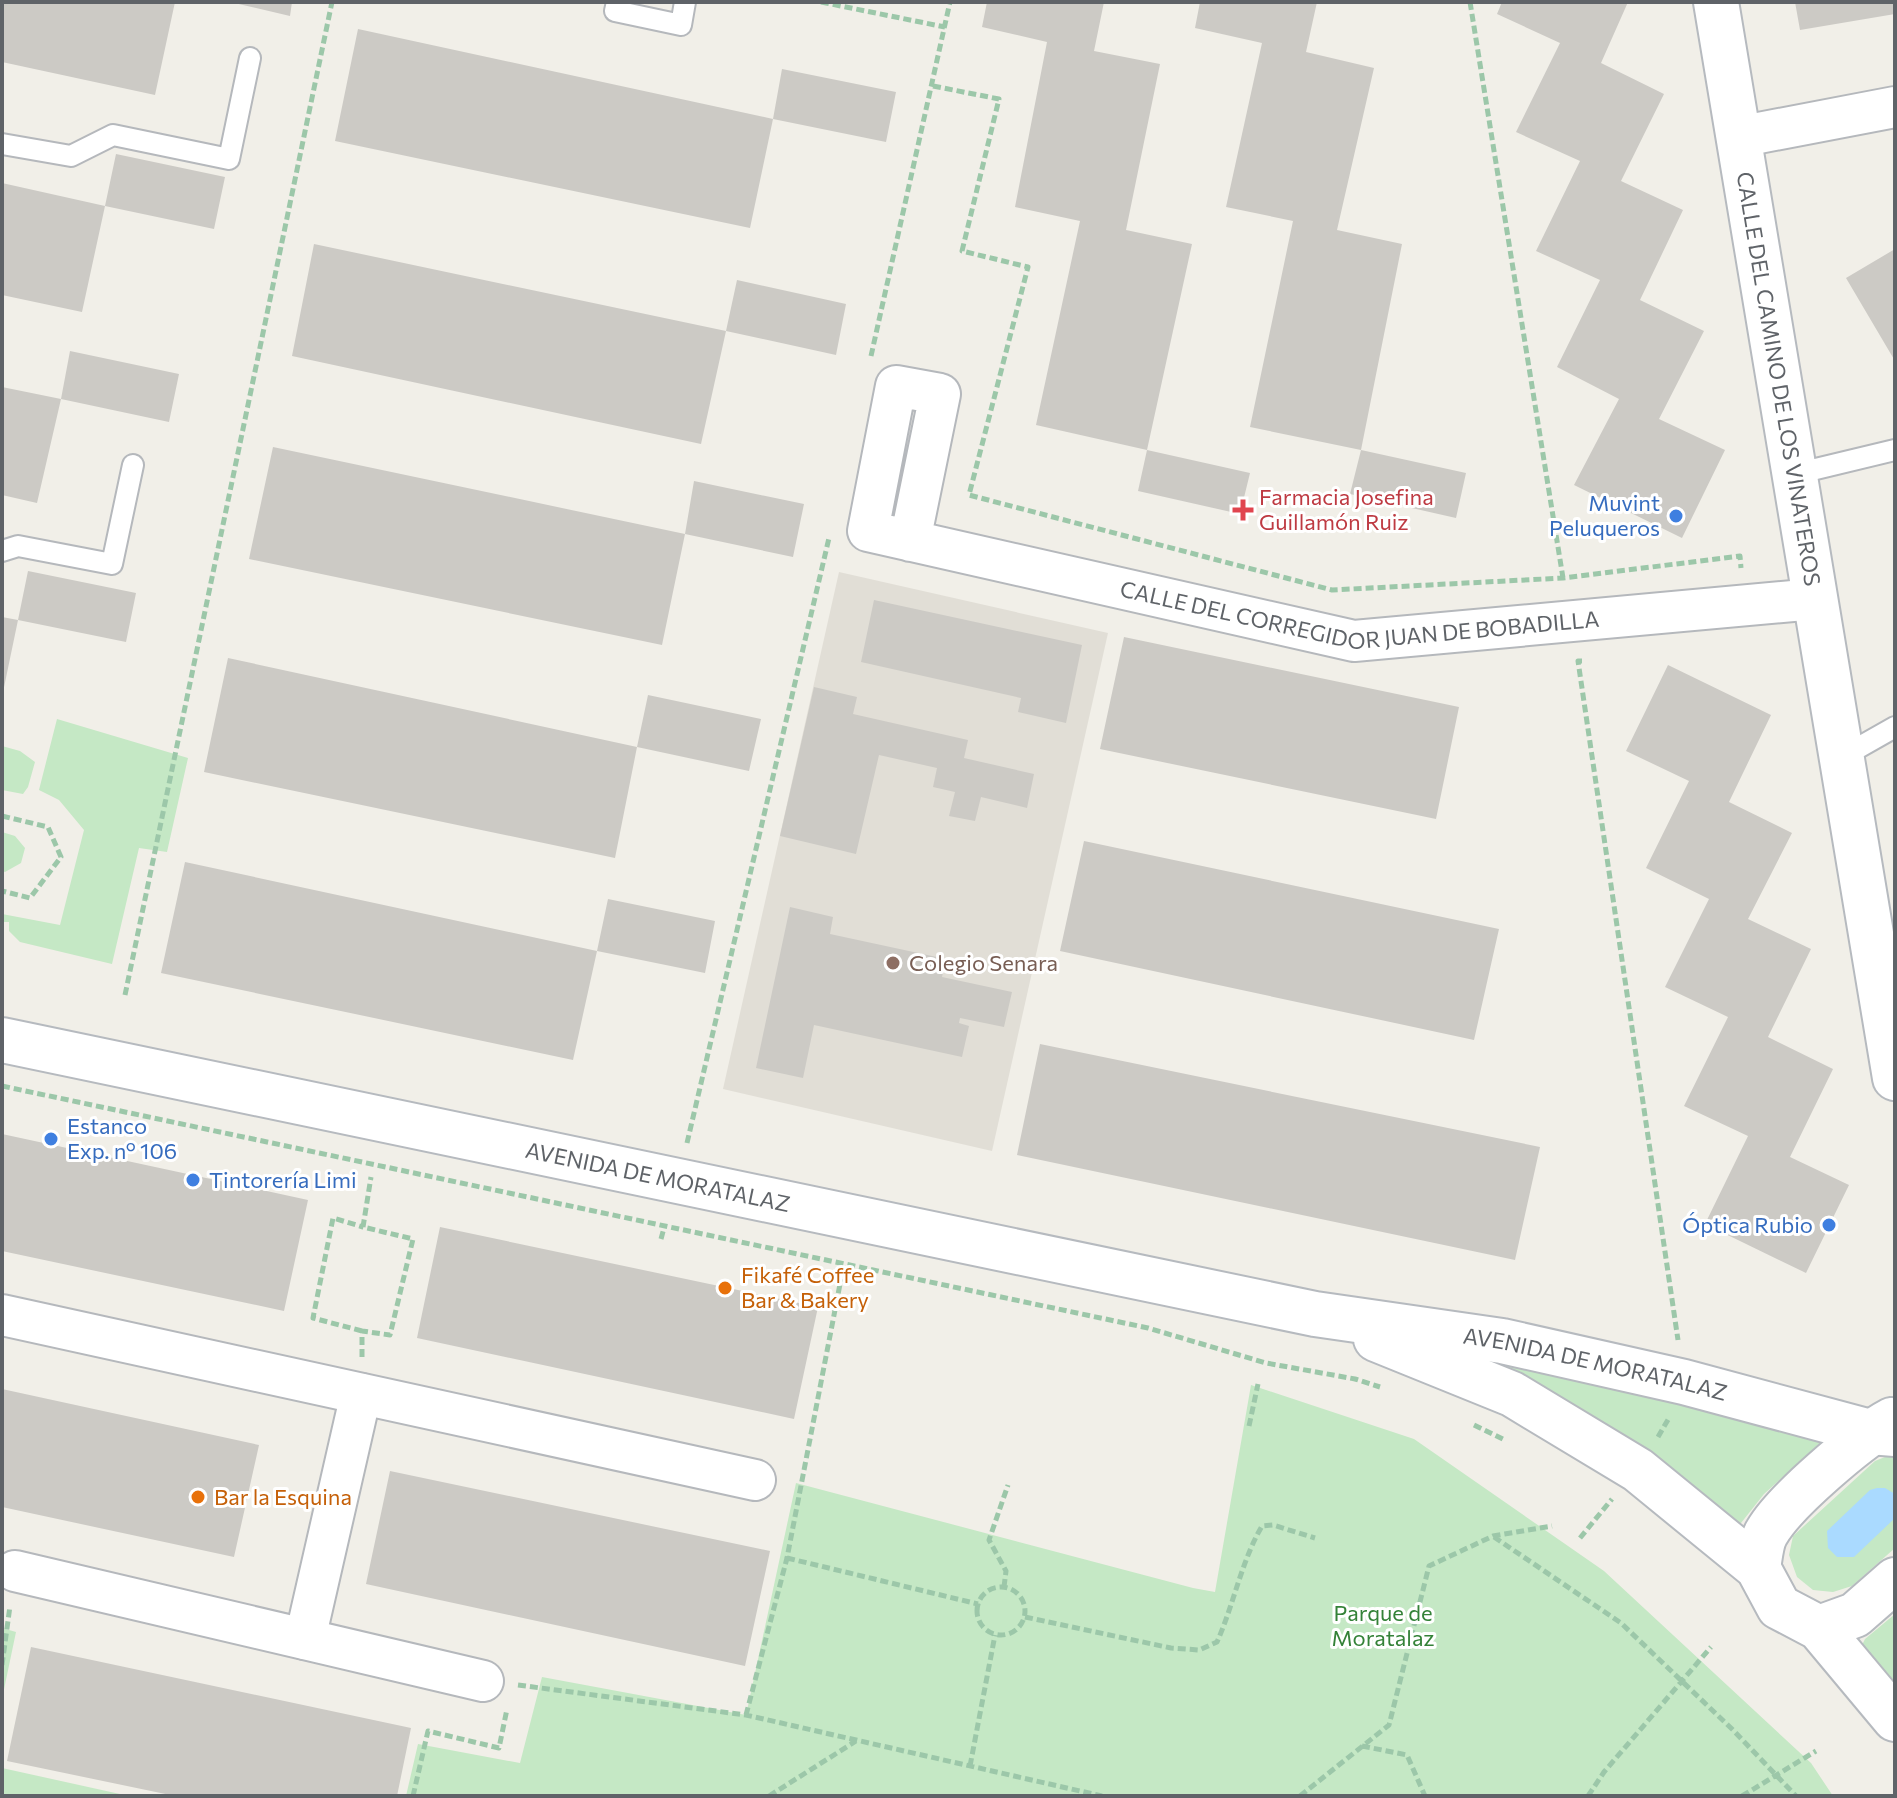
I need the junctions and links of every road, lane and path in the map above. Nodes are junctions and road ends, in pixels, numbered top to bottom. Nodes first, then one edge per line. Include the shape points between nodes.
1 (332, 2) edge
2 (617, 2) edge
3 (685, 2) edge
4 (821, 2) edge
5 (950, 2) edge
6 (1470, 2) edge
7 (1716, 2) edge
8 (945, 27) junction
9 (250, 58) dead end
10 (933, 86) junction
11 (1895, 107) edge
12 (1738, 137) junction
13 (2, 144) edge
14 (871, 360) dead end
15 (1895, 450) edge
16 (133, 465) dead end
17 (1795, 474) junction
18 (829, 538) dead end
19 (910, 541) dead end
20 (2, 551) edge
21 (1815, 599) junction
22 (1578, 661) dead end
23 (1895, 727) edge
24 (1842, 757) junction
25 (2, 816) edge
26 (2, 891) edge
27 (125, 995) dead end
28 (2, 1040) edge
29 (1895, 1078) edge
30 (2, 1086) edge
31 (685, 1149) dead end
32 (371, 1177) dead end
33 (669, 1211) dead end
34 (665, 1225) junction
35 (363, 1227) junction
36 (661, 1239) dead end
37 (841, 1279) dead end
38 (1315, 1314) junction
39 (2, 1315) edge
40 (362, 1331) junction
41 (1684, 1382) junction
42 (1258, 1384) dead end
43 (1383, 1388) dead end
44 (361, 1394) junction
45 (1466, 1421) dead end
46 (1249, 1426) dead end
47 (1887, 1428) edge
48 (1506, 1440) dead end
49 (755, 1480) dead end
50 (1008, 1485) dead end
51 (1597, 1494) dead end
52 (1622, 1511) dead end
53 (1552, 1526) dead end
54 (1493, 1536) junction
55 (1315, 1538) dead end
56 (787, 1558) junction
57 (1758, 1568) junction
58 (15, 1571) joint
59 (1895, 1580) edge
60 (1004, 1587) junction
61 (978, 1604) junction
62 (1025, 1617) junction
63 (1819, 1628) junction
64 (995, 1635) junction
65 (305, 1639) junction
66 (1711, 1647) dead end
67 (2, 1665) edge
68 (1682, 1681) junction
69 (497, 1683) junction
70 (746, 1715) junction
71 (1895, 1719) edge
72 (856, 1740) junction
73 (1362, 1746) junction
74 (1816, 1751) dead end
75 (970, 1766) junction
76 (1776, 1775) junction
77 (413, 1796) edge
78 (769, 1796) edge
79 (1102, 1796) edge
80 (1300, 1796) edge
81 (1425, 1796) edge
82 (1588, 1796) edge
83 (1742, 1796) edge
84 (1796, 1796) edge

1 - 27 path
2 - 3 lane via 615,11 681,25
4 - 8 path
5 - 8 path
6 - 10 path via 1563,578 1332,590 969,495 1028,267 962,251 999,99
7 - 12 main road, CALLE DEL CAMINO DE LOS VINATEROS
8 - 10 path
9 - 13 lane via 229,159 113,135 71,156
10 - 14 path
11 - 12 street
12 - 17 main road, CALLE DEL CAMINO DE LOS VINATEROS
15 - 17 lane
16 - 20 lane via 112,564 18,546
17 - 21 main road, CALLE DEL CAMINO DE LOS VINATEROS
18 - 31 path
19 - 21 street, CALLE DEL CORREGIDOR JUAN DE BOBADILLA via 1354,641
21 - 24 main road, CALLE DEL CAMINO DE LOS VINATEROS
22 - 41 path
23 - 24 lane
24 - 29 main road, CALLE DEL CAMINO DE LOS VINATEROS
25 - 26 path via 48,827 61,857 30,898
28 - 38 main road, AVENIDA DE MORATALAZ
30 - 34 path
32 - 35 path
33 - 34 path
34 - 36 path
34 - 43 path via 1148,1328 1266,1363
35 - 40 path via 413,1239 390,1335
35 - 40 path via 333,1218 313,1318
37 - 56 path
38 - 41 main road, AVENIDA DE MORATALAZ via 1502,1341
38 - 57 main road, AVENIDA DE MORATALAZ via 1512,1394 1638,1470
39 - 44 street
40 - 44 path
41 - 47 main road, AVENIDA DE MORATALAZ
42 - 46 path
44 - 49 street
44 - 65 street
45 - 48 path
47 - 57 main road via 1794,1499 1766,1533
50 - 60 path via 989,1540 1006,1571
51 - 52 path
53 - 54 path
54 - 68 path via 1621,1623
54 - 73 path via 1429,1566 1389,1725
55 - 62 path via 1262,1526 1248,1550 1217,1642 1199,1650
56 - 61 path
56 - 70 path
57 - 63 main road via 1779,1607
58 - 65 street
58 - 67 path
59 - 63 main road via 1855,1615
60 - 61 path via 988,1591
60 - 62 path via 1022,1601
61 - 64 path via 978,1619
62 - 64 path via 1010,1634
63 - 71 main road
64 - 75 path
65 - 69 street
66 - 68 path
68 - 76 path
68 - 82 path
69 - 70 path
69 - 77 path via 499,1748 428,1731
70 - 72 path
72 - 75 path
72 - 78 path
73 - 80 path
73 - 81 path via 1407,1755
74 - 76 path
75 - 79 path
76 - 83 path
76 - 84 path

